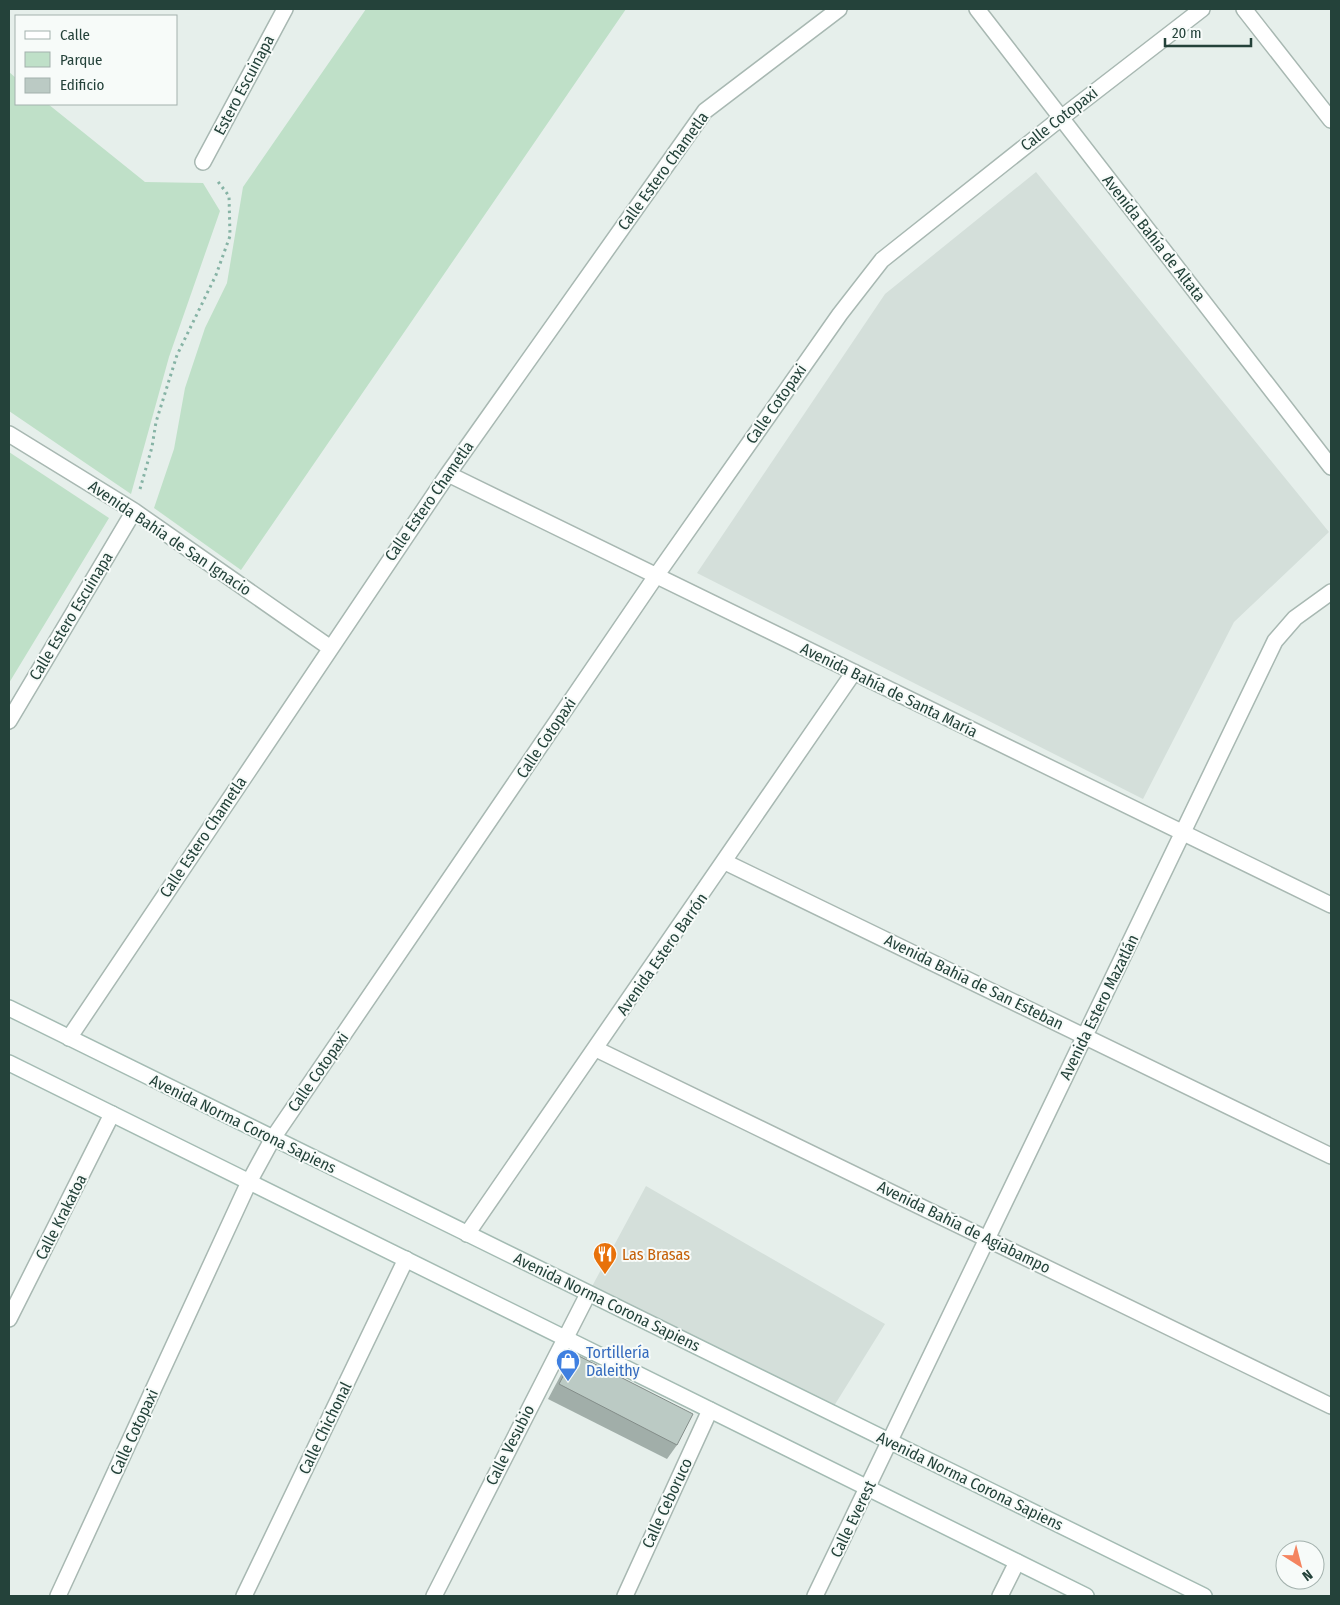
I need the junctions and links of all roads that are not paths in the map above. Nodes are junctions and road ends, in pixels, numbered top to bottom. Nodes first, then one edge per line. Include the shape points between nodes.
1 (285, 9) edge
2 (839, 9) edge
3 (977, 9) edge
4 (1202, 9) edge
5 (1244, 9) edge
6 (1060, 118) junction
7 (1331, 120) edge
8 (203, 162) road end
9 (9, 434) edge
10 (1331, 467) edge
11 (448, 474) junction
12 (134, 512) junction
13 (656, 576) junction
14 (1331, 592) edge
15 (329, 647) junction
16 (854, 672) junction
17 (9, 722) edge
18 (1182, 833) junction
19 (725, 862) junction
20 (1331, 905) edge
21 (9, 1008) edge
22 (1085, 1036) junction
23 (69, 1038) junction
24 (596, 1049) junction
25 (9, 1063) edge
26 (112, 1114) junction
27 (273, 1138) junction
28 (1331, 1156) edge
29 (249, 1182) junction
30 (467, 1234) junction
31 (988, 1239) junction
32 (406, 1259) junction
33 (588, 1294) junction
34 (9, 1319) edge
35 (565, 1338) junction
36 (1331, 1406) edge
37 (710, 1410) junction
38 (891, 1442) junction
39 (868, 1488) junction
40 (1017, 1562) junction
41 (58, 1596) edge
42 (244, 1596) edge
43 (434, 1596) edge
44 (624, 1596) edge
45 (815, 1596) edge
46 (1000, 1596) edge
47 (1086, 1596) edge
48 (1204, 1596) edge

1 - 8 street, Estero Escuinapa
2 - 11 street, Calle Estero Chametla via 705,111
3 - 6 street, Avenida Bahía de Altata
4 - 6 street, Calle Cotopaxi
5 - 7 street
6 - 10 street, Avenida Bahía de Altata
6 - 13 street, Calle Cotopaxi via 882,260 840,314
9 - 12 street, Avenida Bahía de San Ignacio
11 - 13 street, Avenida Bahía de Santa María
11 - 15 street, Calle Estero Chametla
12 - 15 street, Avenida Bahía de San Ignacio
12 - 17 street, Calle Estero Escuinapa
13 - 16 street, Avenida Bahía de Santa María
13 - 27 street, Calle Cotopaxi
14 - 18 street, Avenida Estero Mazatlán via 1294,618 1275,641
15 - 23 street, Calle Estero Chametla
16 - 18 street, Avenida Bahía de Santa María
16 - 19 street, Avenida Estero Barrón
18 - 20 street, Avenida Bahía de Santa María
18 - 22 street, Avenida Estero Mazatlán
19 - 22 street, Avenida Bahía de San Esteban
19 - 24 street, Avenida Estero Barrón
21 - 23 street, Avenida Norma Corona Sapiens
22 - 28 street, Avenida Bahía de San Esteban
22 - 31 street, Avenida Estero Mazatlán
23 - 27 street, Avenida Norma Corona Sapiens
24 - 30 street, Avenida Estero Barrón
24 - 31 street, Avenida Bahía de Agiabampo
25 - 26 street
26 - 29 street
26 - 34 street, Calle Krakatoa
27 - 29 street, Calle Cotopaxi
27 - 30 street, Avenida Norma Corona Sapiens
29 - 32 street
29 - 41 street, Calle Cotopaxi
30 - 33 street, Avenida Norma Corona Sapiens
31 - 36 street, Avenida Bahía de Agiabampo
31 - 38 street, Avenida Estero Mazatlán
32 - 35 street
32 - 42 street, Calle Chichonal
33 - 35 street, Calle Vesubio
33 - 38 street, Avenida Norma Corona Sapiens
35 - 37 street
35 - 43 street, Calle Vesubio
37 - 39 street
37 - 44 street, Calle Ceboruco
38 - 39 street, Calle Everest
38 - 48 street, Avenida Norma Corona Sapiens
39 - 40 street
39 - 45 street, Calle Everest
40 - 46 street
40 - 47 street

